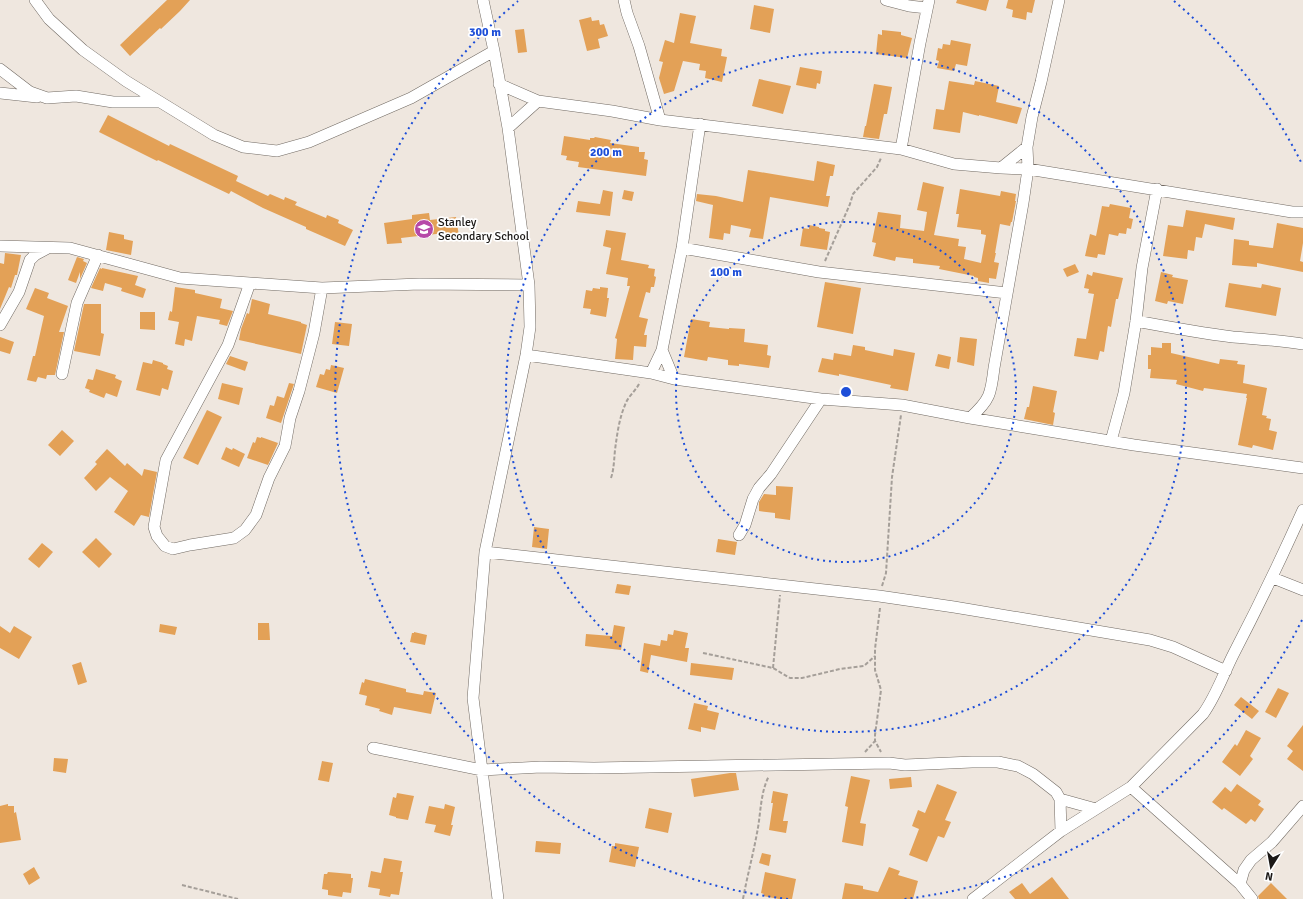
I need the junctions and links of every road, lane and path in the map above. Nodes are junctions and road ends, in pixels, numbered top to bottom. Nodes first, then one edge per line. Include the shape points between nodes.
1 (35, 0) edge
2 (483, 0) edge
3 (624, 0) edge
4 (886, 0) edge
5 (1059, 0) edge
6 (928, 4) edge
7 (494, 51) junction
8 (0, 69) edge
9 (500, 84) junction
10 (0, 93) edge
11 (47, 98) junction
12 (538, 101) junction
13 (160, 102) junction
14 (660, 120) junction
15 (700, 124) junction
16 (508, 128) junction
17 (885, 147) junction
18 (1027, 147) junction
19 (901, 149) junction
20 (1001, 168) junction
21 (1028, 168) junction
22 (1157, 189) junction
23 (1303, 212) edge
24 (0, 246) edge
25 (48, 248) junction
26 (682, 248) junction
27 (98, 255) junction
28 (820, 272) junction
29 (250, 283) junction
30 (529, 285) junction
31 (322, 288) junction
32 (1007, 293) junction
33 (1136, 321) junction
34 (0, 325) edge
35 (1303, 344) edge
36 (662, 350) junction
37 (526, 355) junction
38 (648, 373) junction
39 (62, 374) dead end
40 (674, 379) junction
41 (821, 399) junction
42 (902, 405) junction
43 (970, 418) junction
44 (1111, 441) junction
45 (1303, 468) edge
46 (611, 478) dead end
47 (1303, 510) edge
48 (739, 535) dead end
49 (485, 552) junction
50 (1272, 578) junction
51 (781, 586) junction
52 (1303, 590) edge
53 (879, 596) junction
54 (704, 653) dead end
55 (876, 656) junction
56 (773, 668) junction
57 (1226, 670) junction
58 (373, 748) dead end
59 (889, 763) junction
60 (784, 764) junction
61 (482, 770) junction
62 (1130, 787) junction
63 (1060, 799) junction
64 (1303, 806) edge
65 (1096, 809) junction
66 (1061, 831) junction
67 (1240, 884) junction
68 (182, 885) dead end
69 (238, 899) edge
70 (498, 899) edge
71 (743, 899) edge
72 (973, 899) edge
73 (1252, 899) edge

1 - 13 street via 49,19 83,50
2 - 7 street
3 - 14 street
4 - 6 street via 909,6
5 - 18 street
6 - 19 street
7 - 9 street
7 - 13 street via 411,98 309,142 277,150 242,146 214,136
8 - 11 street via 30,92
9 - 12 street
9 - 16 street
10 - 11 street
11 - 13 street via 76,96 113,102
12 - 14 street
12 - 16 street
14 - 15 street
15 - 17 street
15 - 26 street
16 - 30 street
17 - 19 street
17 - 28 path via 877,167 853,194
18 - 20 street
18 - 21 street
19 - 20 street via 954,164
20 - 21 street
21 - 22 street
21 - 32 street
22 - 23 street
22 - 33 street via 1142,268
24 - 25 street
25 - 27 street via 70,248
25 - 34 street via 30,260 19,292
26 - 28 street
26 - 36 street
27 - 29 street via 180,278
27 - 39 street via 77,303
28 - 32 street
29 - 31 street
29 - 31 street via 228,345 166,460 154,526 157,536 165,546 173,549 234,538 245,530 256,515 269,478 285,446 290,418 314,333
30 - 31 street via 418,284
30 - 37 street via 530,327
32 - 43 street via 990,393 984,406
33 - 35 street via 1233,337
33 - 44 street via 1124,393
36 - 38 street
36 - 40 street
37 - 38 street
37 - 49 street
38 - 40 street
38 - 46 path via 628,398 625,406
40 - 41 street
41 - 42 street
41 - 48 street via 759,488
42 - 43 street
42 - 53 path via 892,477 886,573
43 - 44 street
44 - 45 street
47 - 50 street
49 - 51 street
49 - 61 street via 474,698
50 - 52 street
50 - 57 street
51 - 53 street
51 - 56 path
53 - 55 path
53 - 57 street via 1150,640
54 - 56 path
55 - 56 path via 864,666 802,678 790,678
55 - 59 path via 875,670 881,690 875,741
57 - 62 street via 1212,703 1203,714
58 - 61 street
59 - 60 street
59 - 63 street via 906,765 998,762 1018,766 1056,792
60 - 61 street
60 - 71 path via 772,771 766,783
61 - 70 street
62 - 65 street
62 - 67 street
63 - 65 street
63 - 66 street
64 - 67 street via 1272,842 1251,860 1244,870
65 - 66 street
66 - 72 street
67 - 73 street
68 - 69 path

